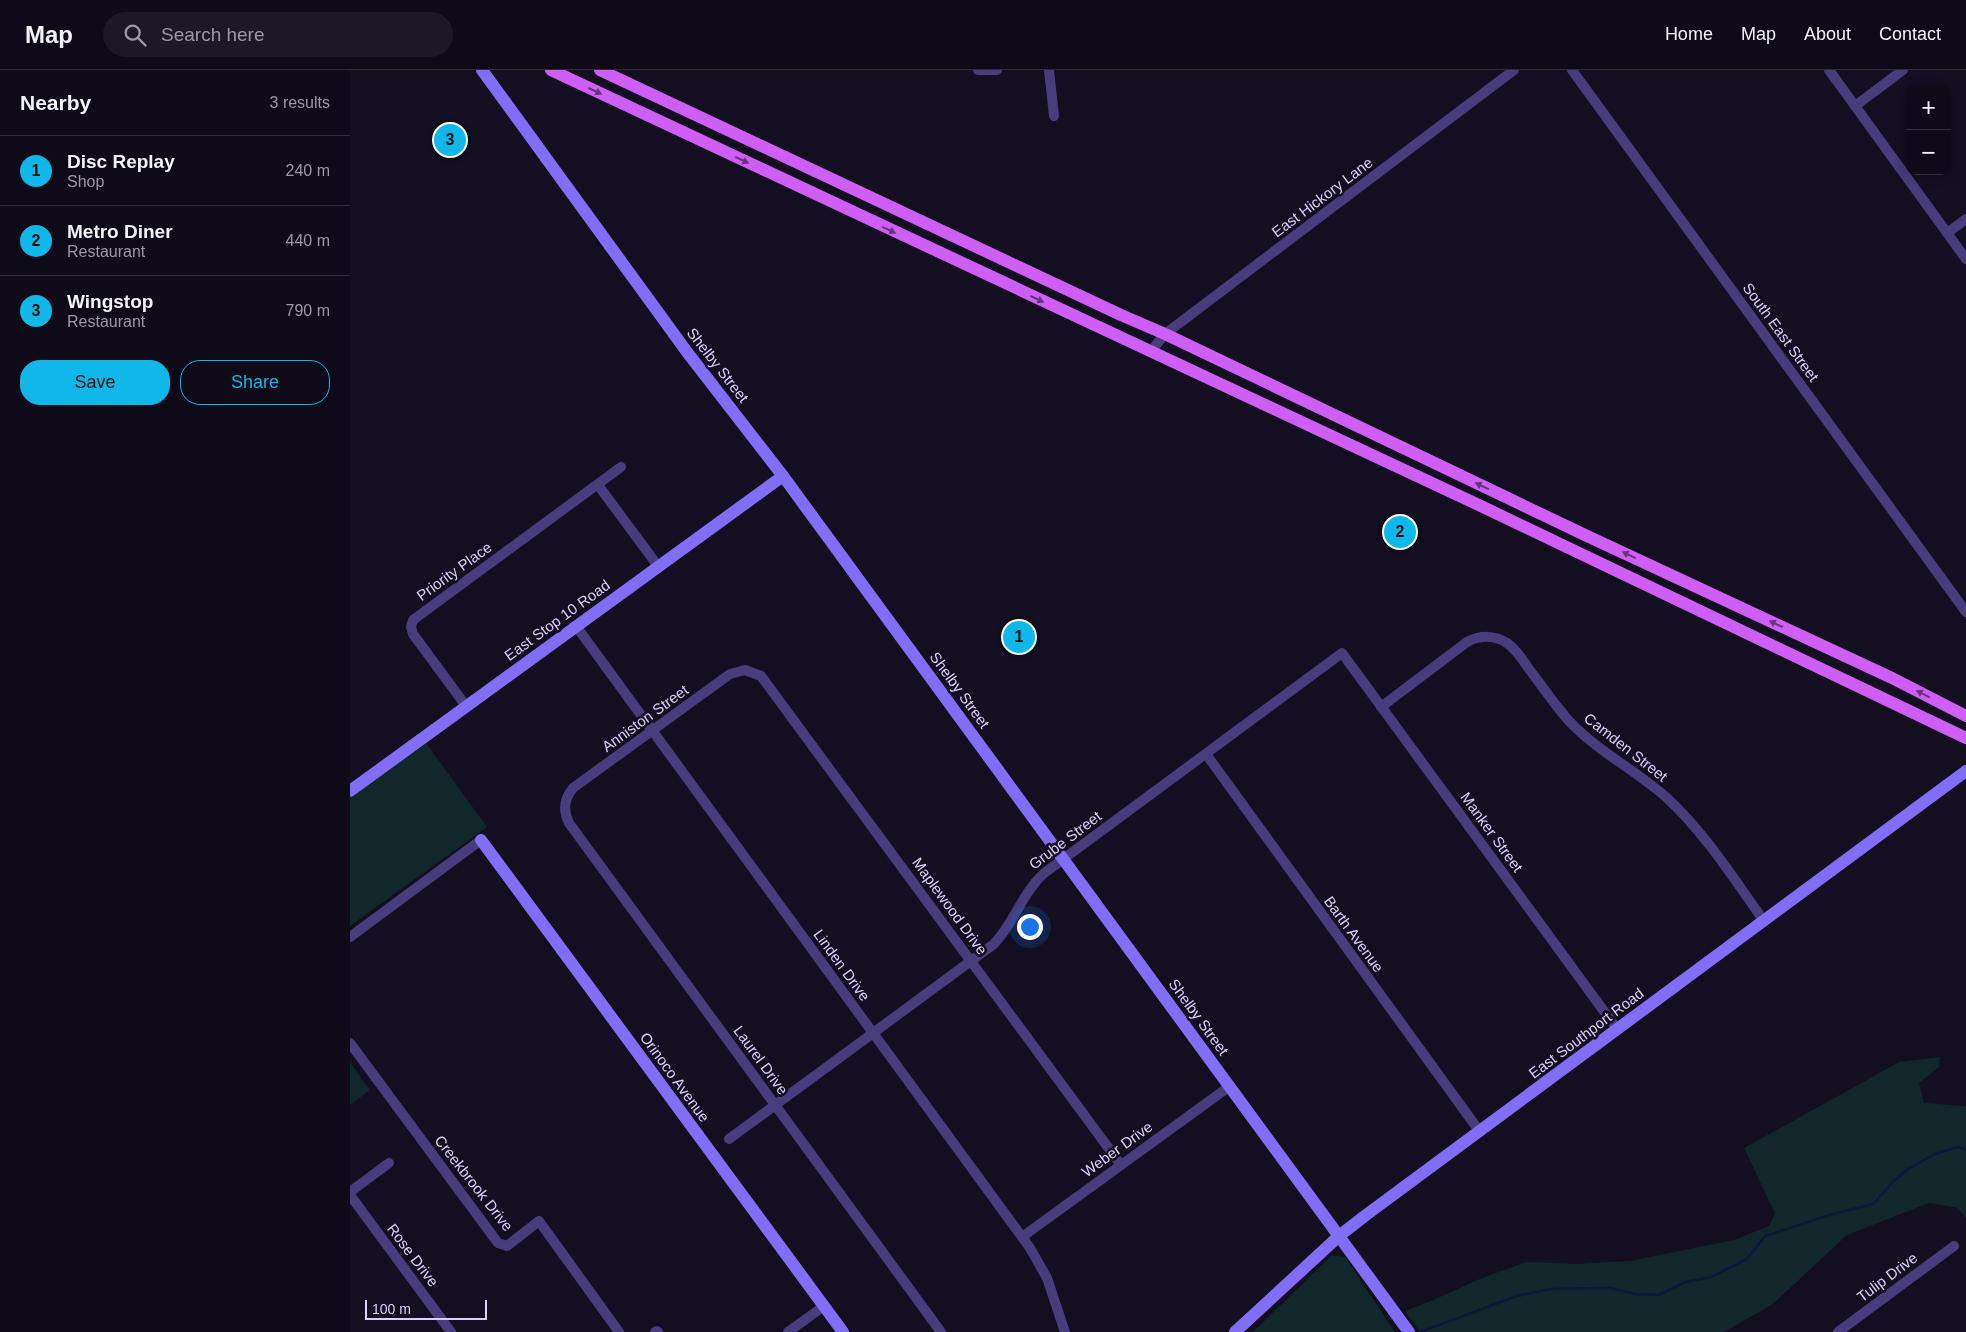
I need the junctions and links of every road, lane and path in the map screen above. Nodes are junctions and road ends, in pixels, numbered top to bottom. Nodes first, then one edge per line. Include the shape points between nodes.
1 (482, 70) edge
2 (551, 70) edge
3 (600, 70) edge
4 (978, 70) edge
5 (997, 70) edge
6 (1049, 70) edge
7 (1514, 70) edge
8 (1572, 70) edge
9 (1829, 70) edge
10 (1904, 70) edge
11 (1855, 106) junction
12 (1054, 116) dead end
13 (1966, 219) edge
14 (1947, 233) junction
15 (1966, 259) edge
16 (1165, 334) junction
17 (1151, 351) junction
18 (621, 467) dead end
19 (783, 476) junction
20 (598, 484) junction
21 (658, 566) junction
22 (1966, 612) edge
23 (576, 626) junction
24 (1342, 653) joint
25 (750, 670) joint
26 (466, 706) junction
27 (1381, 707) junction
28 (1966, 716) edge
29 (652, 731) junction
30 (1966, 738) edge
31 (1206, 754) junction
32 (1966, 771) edge
33 (350, 790) edge
34 (566, 802) joint
35 (481, 840) joint
36 (1064, 860) junction
37 (1764, 921) junction
38 (350, 937) edge
39 (972, 961) junction
40 (1618, 1029) junction
41 (873, 1033) junction
42 (350, 1043) edge
43 (1230, 1086) junction
44 (775, 1105) junction
45 (1480, 1132) junction
46 (729, 1139) dead end
47 (389, 1163) dead end
48 (1121, 1165) junction
49 (350, 1194) edge
50 (1339, 1236) junction
51 (1022, 1237) junction
52 (1954, 1246) dead end
53 (824, 1306) junction
54 (451, 1332) edge
55 (619, 1332) edge
56 (788, 1332) edge
57 (843, 1332) edge
58 (941, 1332) edge
59 (1065, 1332) edge
60 (1235, 1332) edge
61 (1408, 1332) edge
62 (1838, 1332) edge

1 - 19 street, Shelby Street via 687,352
2 -> 17 main road
3 - 16 main road
4 - 5 street
6 - 12 street
7 - 16 street, East Hickory Lane
8 - 22 street, South East Street
9 - 11 street
10 - 11 street
11 - 14 street
13 - 14 street
14 - 15 street
16 - 17 street, East Hickory Lane
28 -> 16 main road
17 - 30 main road
18 - 20 street, Priority Place
19 - 21 street, East Stop 10 Road
19 - 36 street, Shelby Street
20 - 21 street
20 - 26 street, Priority Place via 413,620 413,634
21 - 23 street, East Stop 10 Road
23 - 26 street, East Stop 10 Road
23 - 29 street, Linden Drive
24 - 27 street, Manker Street
24 - 31 street, Grube Street
25 - 29 street, Anniston Street via 730,674
25 - 39 street, Maplewood Drive via 766,679
26 - 33 street, East Stop 10 Road
27 - 37 street, Camden Street via 1467,642 1478,637 1504,641 1573,725 1680,811
27 - 40 street, Manker Street
29 - 34 street, Anniston Street via 573,788
29 - 41 street, Linden Drive
31 - 36 street, Grube Street
31 - 45 street, Barth Avenue
32 - 37 street, East Southport Road
34 - 44 street, Laurel Drive via 570,823
35 - 38 street
35 - 53 street, Orinoco Avenue
36 - 39 street, Grube Street via 1035,881 1002,935
36 - 43 street, Shelby Street
37 - 40 street, East Southport Road
39 - 41 street, Grube Street
39 - 48 street, Maplewood Drive
40 - 45 street, East Southport Road
41 - 44 street, Grube Street
41 - 51 street, Linden Drive
42 - 55 street, Creekbrook Drive via 498,1243 507,1246 539,1221
43 - 48 street, Weber Drive
43 - 50 street, Shelby Street
44 - 46 street, Grube Street
44 - 58 street, Laurel Drive
45 - 50 street, East Southport Road
47 - 49 street
48 - 51 street, Weber Drive
49 - 54 street, Rose Drive
50 - 60 street, East Southport Road
50 - 61 street, Shelby Street
51 - 59 street, Linden Drive via 1044,1271
52 - 62 street, Tulip Drive
53 - 56 street
53 - 57 street, Orinoco Avenue

